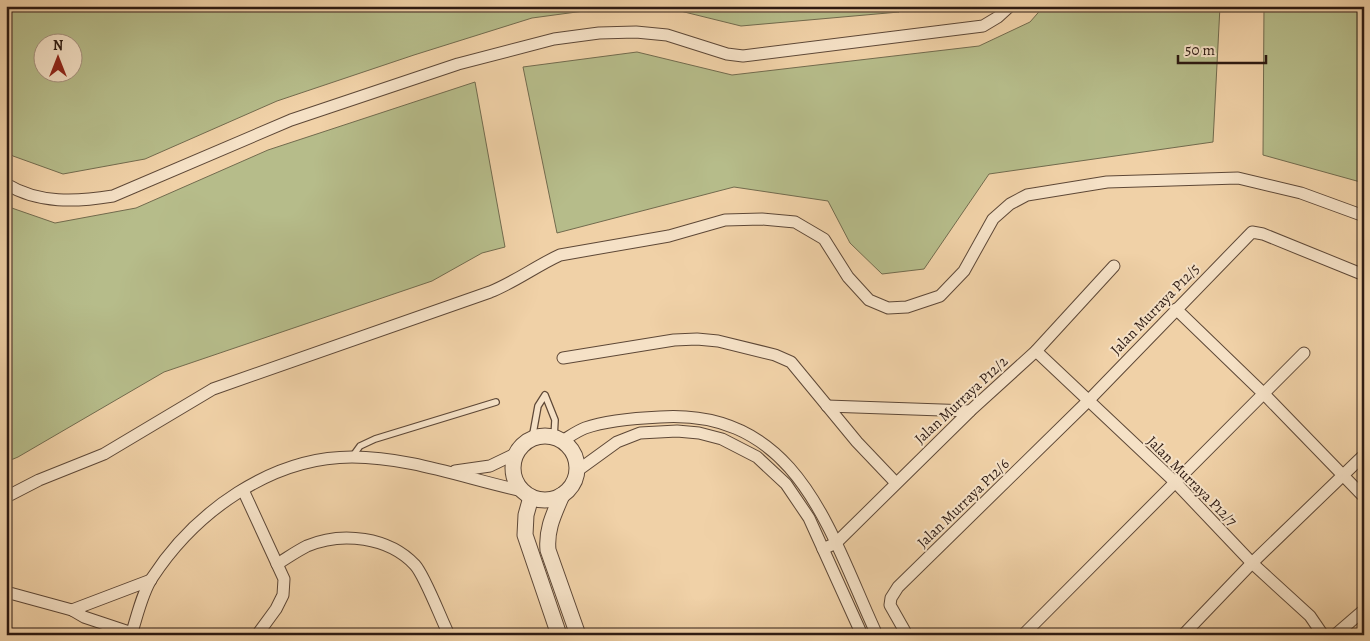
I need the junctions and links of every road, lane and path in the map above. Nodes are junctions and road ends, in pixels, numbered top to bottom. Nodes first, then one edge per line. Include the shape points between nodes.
1 (1010, 6) edge
2 (6, 184) edge
3 (1364, 216) edge
4 (1114, 266) dead end
5 (1364, 275) edge
6 (1176, 309) junction
7 (1036, 351) junction
8 (1304, 353) dead end
9 (563, 358) dead end
10 (1264, 394) junction
11 (1088, 401) junction
12 (496, 402) dead end
13 (826, 406) junction
14 (970, 411) junction
15 (532, 439) junction
16 (558, 439) junction
17 (517, 453) junction
18 (1364, 455) edge
19 (352, 457) junction
20 (446, 471) junction
21 (577, 471) junction
22 (1343, 476) junction
23 (1176, 482) junction
24 (896, 484) junction
25 (243, 490) junction
26 (527, 494) junction
27 (562, 495) junction
28 (6, 496) edge
29 (1364, 497) edge
30 (836, 543) junction
31 (823, 550) junction
32 (277, 564) junction
33 (1252, 564) junction
34 (151, 580) junction
35 (6, 592) edge
36 (72, 610) junction
37 (1364, 610) edge
38 (132, 634) edge
39 (257, 635) edge
40 (449, 635) edge
41 (559, 635) edge
42 (578, 635) edge
43 (862, 635) edge
44 (877, 635) edge
45 (907, 635) edge
46 (1023, 635) edge
47 (1183, 635) edge
48 (1323, 635) edge
49 (1335, 635) edge

1 - 2 street via 983,26 743,56 667,35 598,34 554,39 458,64 291,120 112,196 57,201
3 - 28 street via 1301,192 1238,178 1107,182 1027,195 993,219 964,271 940,296 907,307 888,308 869,300 848,277 824,239 795,222 725,220 669,236 560,255 513,283 490,292 213,389 104,454
4 - 7 street, Jalan Murraya P12/2
5 - 6 street, Jalan Murraya P12/5 via 1252,232
6 - 10 street
6 - 11 street, Jalan Murraya P12/5
7 - 11 street, Jalan Murraya P12/7
7 - 14 street, Jalan Murraya P12/2
8 - 10 street
9 - 13 street via 674,340 718,341 791,362
10 - 22 street
10 - 23 street
11 - 23 street, Jalan Murraya P12/7
11 - 45 street, Jalan Murraya P12/6 via 898,587 890,605
12 - 19 lane via 375,439 360,446
13 - 14 street
13 - 24 street
14 - 24 street, Jalan Murraya P12/2
15 - 16 street
15 - 16 lane via 538,406 545,394
15 - 17 street
16 - 21 street via 574,454
16 - 30 street via 585,428 646,418 675,416 730,426 768,445 794,470 822,511
17 - 20 street via 490,466
17 - 26 street via 513,469 518,485
18 - 22 street
19 - 20 street
19 - 25 street via 308,462 258,480
20 - 26 street
21 - 27 street via 573,485
21 - 31 street via 617,442 640,433 677,431 722,439 758,458 786,484 809,518
22 - 29 street
22 - 33 street
23 - 33 street, Jalan Murraya P12/7
23 - 46 street
24 - 30 street, Jalan Murraya P12/2
25 - 32 street
25 - 34 street via 214,509 179,540
26 - 27 street via 547,500
26 - 41 street via 526,535
27 - 42 street via 550,524 548,550
30 - 31 street, Jalan Murraya P12/2
30 - 44 street
31 - 43 street
32 - 39 street via 284,579 283,595
32 - 40 street via 308,546 343,538 377,542 399,551 416,567
33 - 47 street
33 - 48 street, Jalan Murraya P12/7 via 1310,616
34 - 36 street
34 - 38 street
35 - 36 street
36 - 38 street
37 - 49 street

